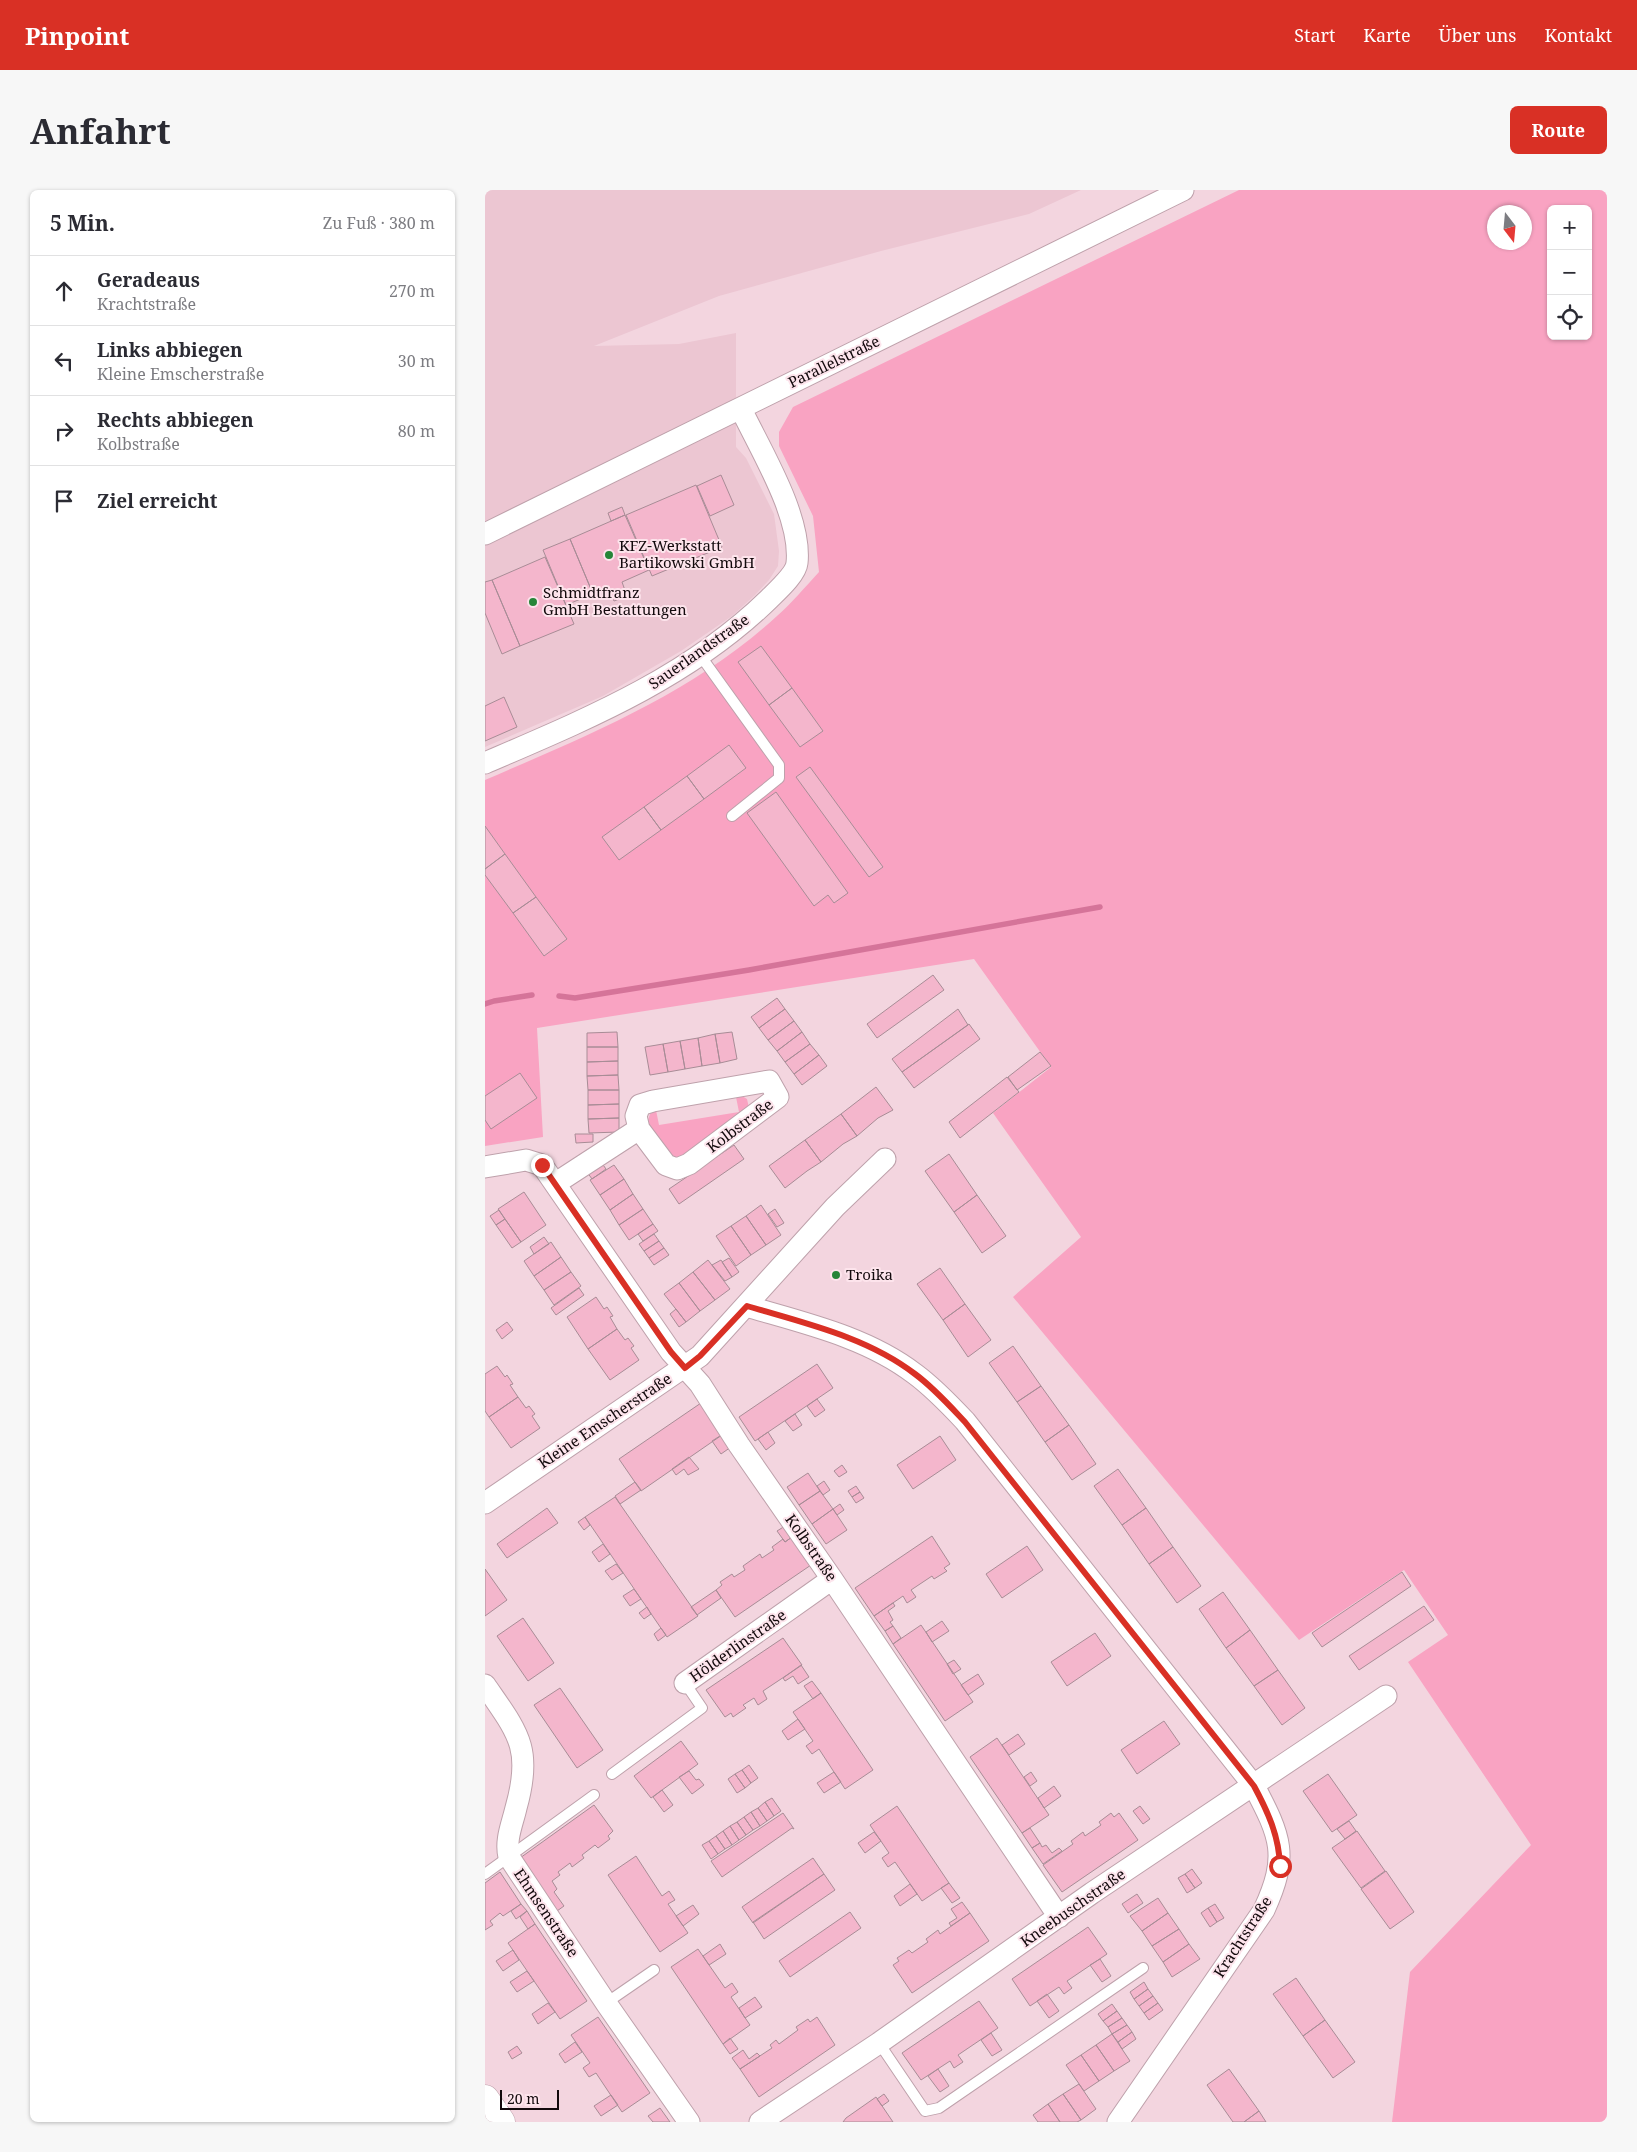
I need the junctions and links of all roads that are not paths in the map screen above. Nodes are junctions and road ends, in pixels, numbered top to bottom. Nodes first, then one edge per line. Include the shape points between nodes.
1 (1183, 190) edge
2 (741, 408) junction
3 (485, 534) edge
4 (700, 655) junction
5 (485, 763) edge
6 (732, 816) dead end
7 (639, 1129) junction
8 (885, 1159) dead end
9 (485, 1167) edge
10 (556, 1183) junction
11 (747, 1306) junction
12 (685, 1368) junction
13 (485, 1503) edge
14 (832, 1579) junction
15 (685, 1683) joint
16 (485, 1685) edge
17 (1386, 1696) dead end
18 (613, 1774) dead end
19 (1254, 1786) junction
20 (593, 1795) dead end
21 (509, 1857) junction
22 (485, 1874) edge
23 (1059, 1917) junction
24 (1143, 1968) dead end
25 (654, 1970) dead end
26 (605, 2003) junction
27 (879, 2043) junction
28 (485, 2099) edge
29 (501, 2122) edge
30 (689, 2122) edge
31 (760, 2122) edge
32 (1118, 2122) edge

1 - 2 street, Parallelstraße
2 - 3 street, Parallelstraße
2 - 4 street, Sauerlandstraße via 791,514 798,543 797,566 757,611
4 - 5 street, Sauerlandstraße via 594,716
4 - 6 lane via 779,765 779,778
7 - 7 street, Kolbstraße via 667,1165 677,1169 689,1164 778,1098 769,1081 653,1100 640,1105 636,1116
7 - 10 street
8 - 11 street, Kleine Emscherstraße via 835,1207
9 - 10 street, Kolbstraße via 526,1160 542,1165
10 - 12 street, Kolbstraße
11 - 12 street, Kleine Emscherstraße
11 - 19 street, Krachtstraße via 839,1334 881,1353 915,1374 941,1396
12 - 13 street, Kleine Emscherstraße
12 - 14 street, Kolbstraße via 700,1384
14 - 15 street, Hölderlinstraße
14 - 23 street, Kolbstraße
15 - 18 lane, Hölderlinstraße via 702,1708
16 - 21 street, Ehmsenstraße via 515,1729 522,1746 523,1785 508,1840
17 - 19 street, Kneebuschstraße
19 - 23 street, Kneebuschstraße
19 - 32 street, Krachtstraße via 1271,1817 1280,1852 1280,1866 1273,1890 1264,1910
20 - 21 lane
21 - 22 lane
21 - 26 street, Ehmsenstraße
23 - 27 street, Kneebuschstraße
24 - 27 lane via 939,2108 925,2111
25 - 26 lane
26 - 30 street, Ehmsenstraße
27 - 31 street, Kneebuschstraße
28 - 29 main road

